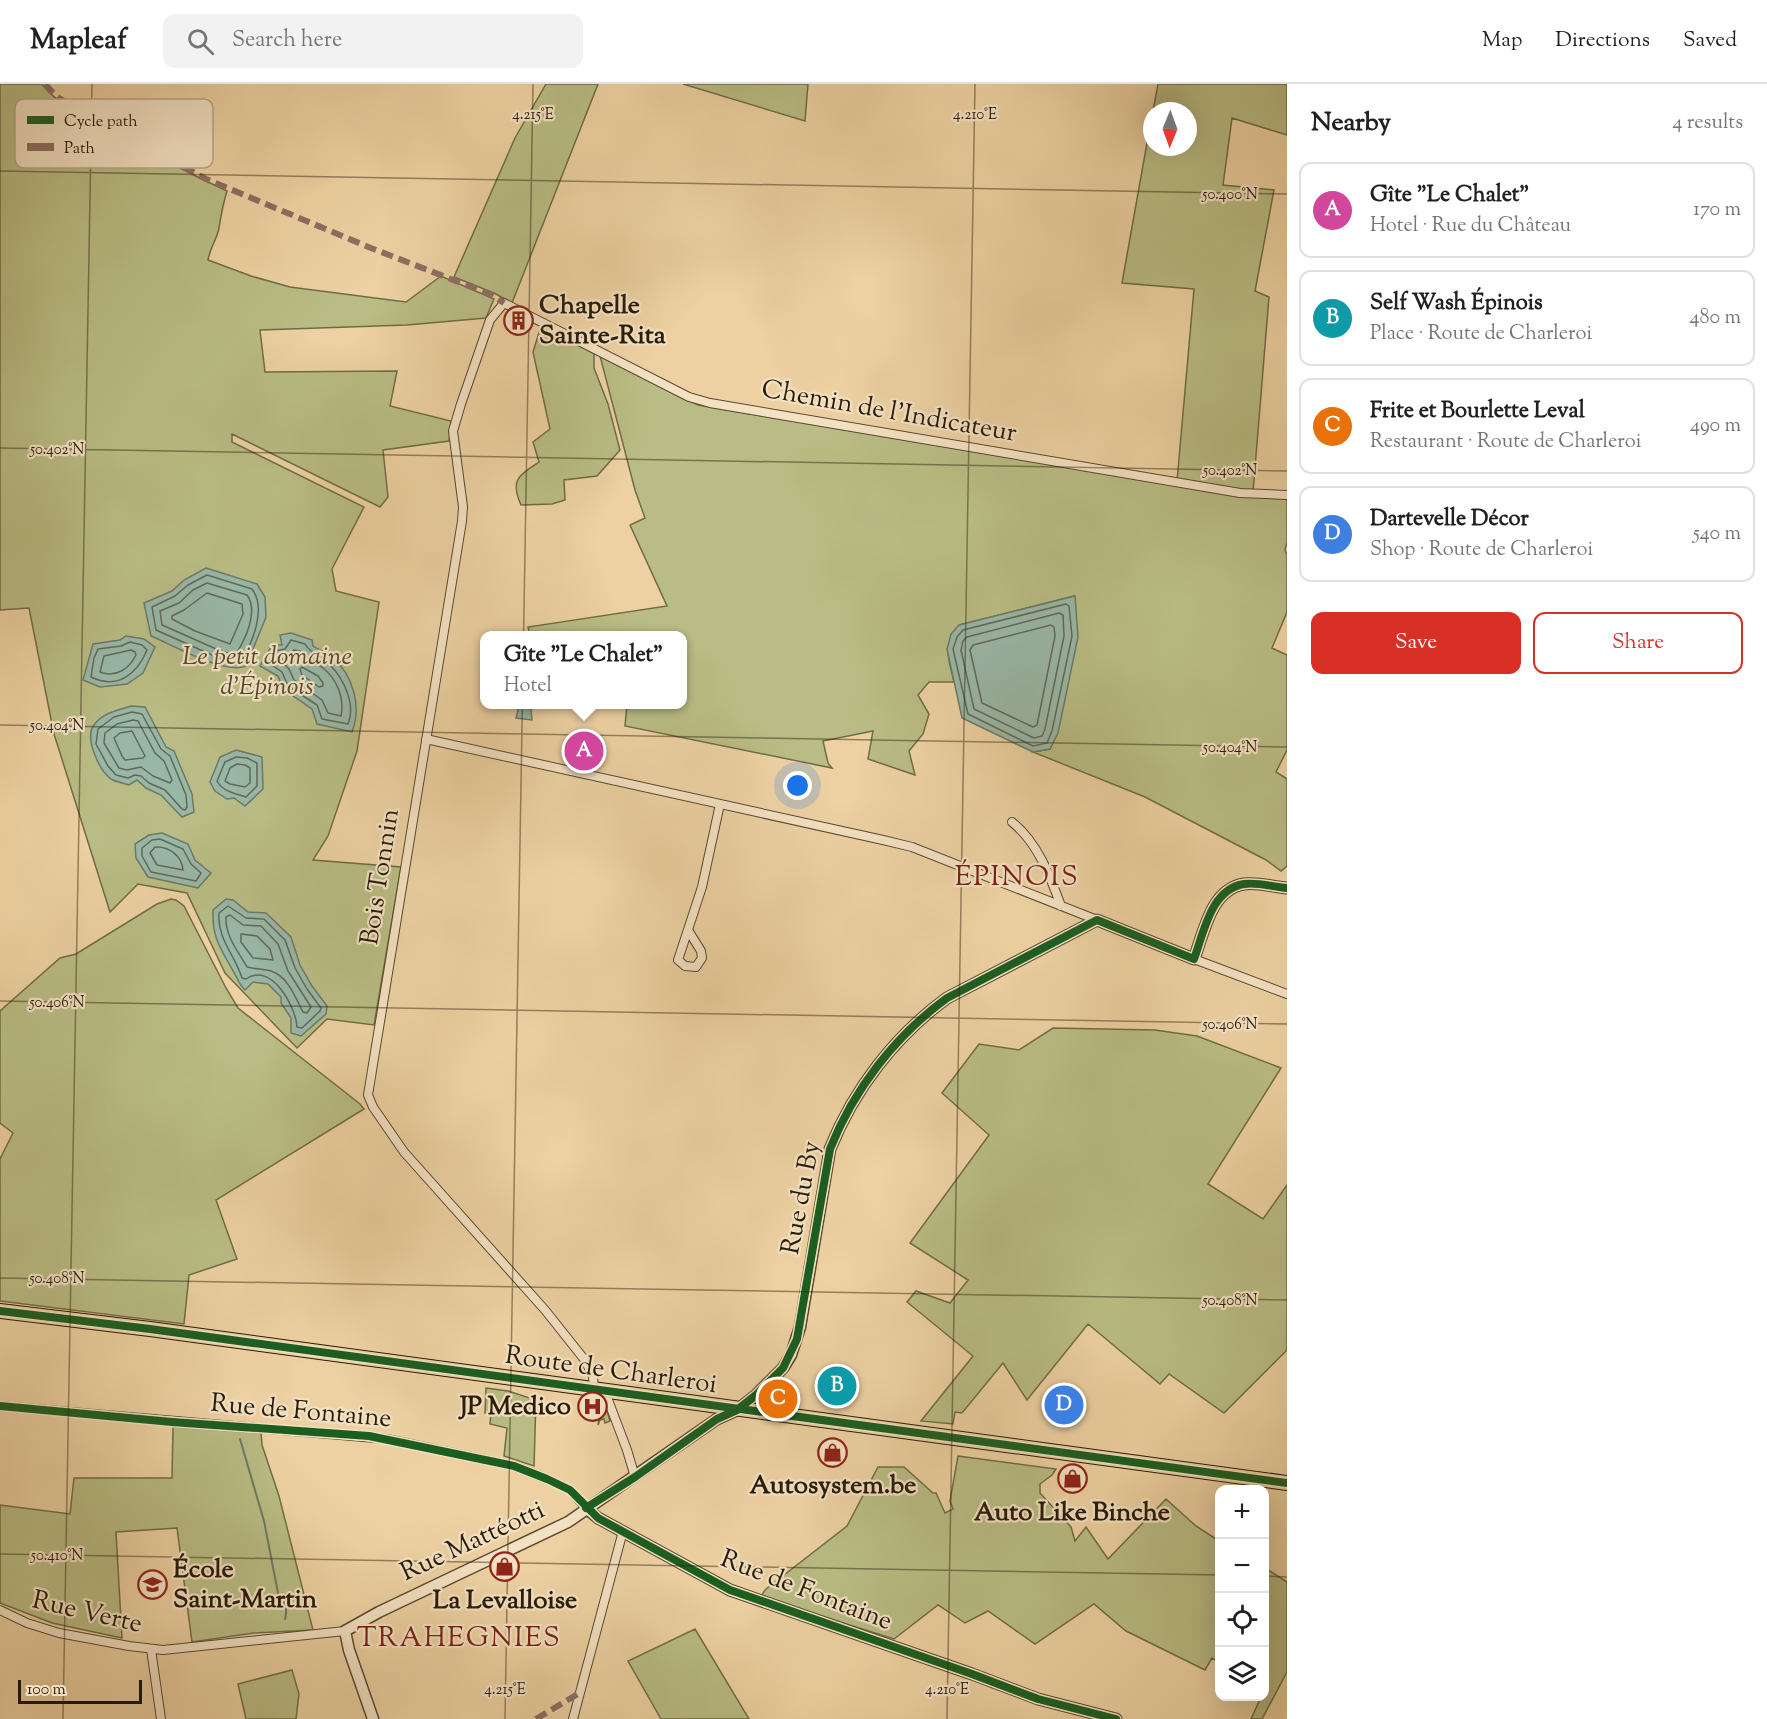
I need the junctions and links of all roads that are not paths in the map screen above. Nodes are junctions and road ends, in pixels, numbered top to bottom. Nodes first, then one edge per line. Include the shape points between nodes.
1 (504, 303) joint
2 (1287, 495) edge
3 (426, 739) junction
4 (720, 804) junction
5 (1012, 822) dead end
6 (1287, 888) edge
7 (1061, 906) junction
8 (1097, 920) junction
9 (688, 930) dead end
10 (1194, 958) junction
11 (1287, 994) edge
12 (0, 1311) edge
13 (599, 1391) junction
14 (0, 1406) edge
15 (737, 1410) junction
16 (635, 1477) junction
17 (1287, 1483) edge
18 (586, 1508) junction
19 (623, 1531) junction
20 (0, 1610) edge
21 (345, 1631) junction
22 (151, 1649) junction
23 (161, 1719) edge
24 (373, 1719) edge
25 (573, 1719) edge
26 (1116, 1719) edge

1 - 2 street, Chemin de l'Indicateur via 689,397 710,403 1240,493
1 - 3 street, Bois Tonnin via 490,320 453,431 462,521
3 - 4 street
3 - 13 street, Bois Tonnin via 368,1095 404,1152 584,1359
4 - 7 street via 912,847
4 - 9 street
5 - 7 street via 1030,838
6 - 10 street via 1243,884 1223,894
7 - 8 street
8 - 10 street
8 - 15 street, Rue du By via 947,998 927,1012 874,1069 848,1110 830,1149 793,1349 777,1374
10 - 11 street
12 - 13 main road, Route de Charleroi
13 - 15 main road, Route de Charleroi
13 - 16 street, Bois Tonnin via 627,1450
14 - 18 street, Rue de Fontaine via 387,1439 514,1466 570,1490
15 - 16 street, Rue Mattéotti via 717,1419
15 - 17 main road, Route de Charleroi
16 - 18 street, Rue Mattéotti
18 - 19 street, Rue de Fontaine
18 - 21 street, Rue Mattéotti via 568,1522
19 - 25 street
19 - 26 street, Rue de Fontaine via 730,1590 1038,1699
20 - 22 street, Rue Verte via 59,1633
21 - 22 street, Rue Verte via 188,1649
21 - 24 street
22 - 23 street

